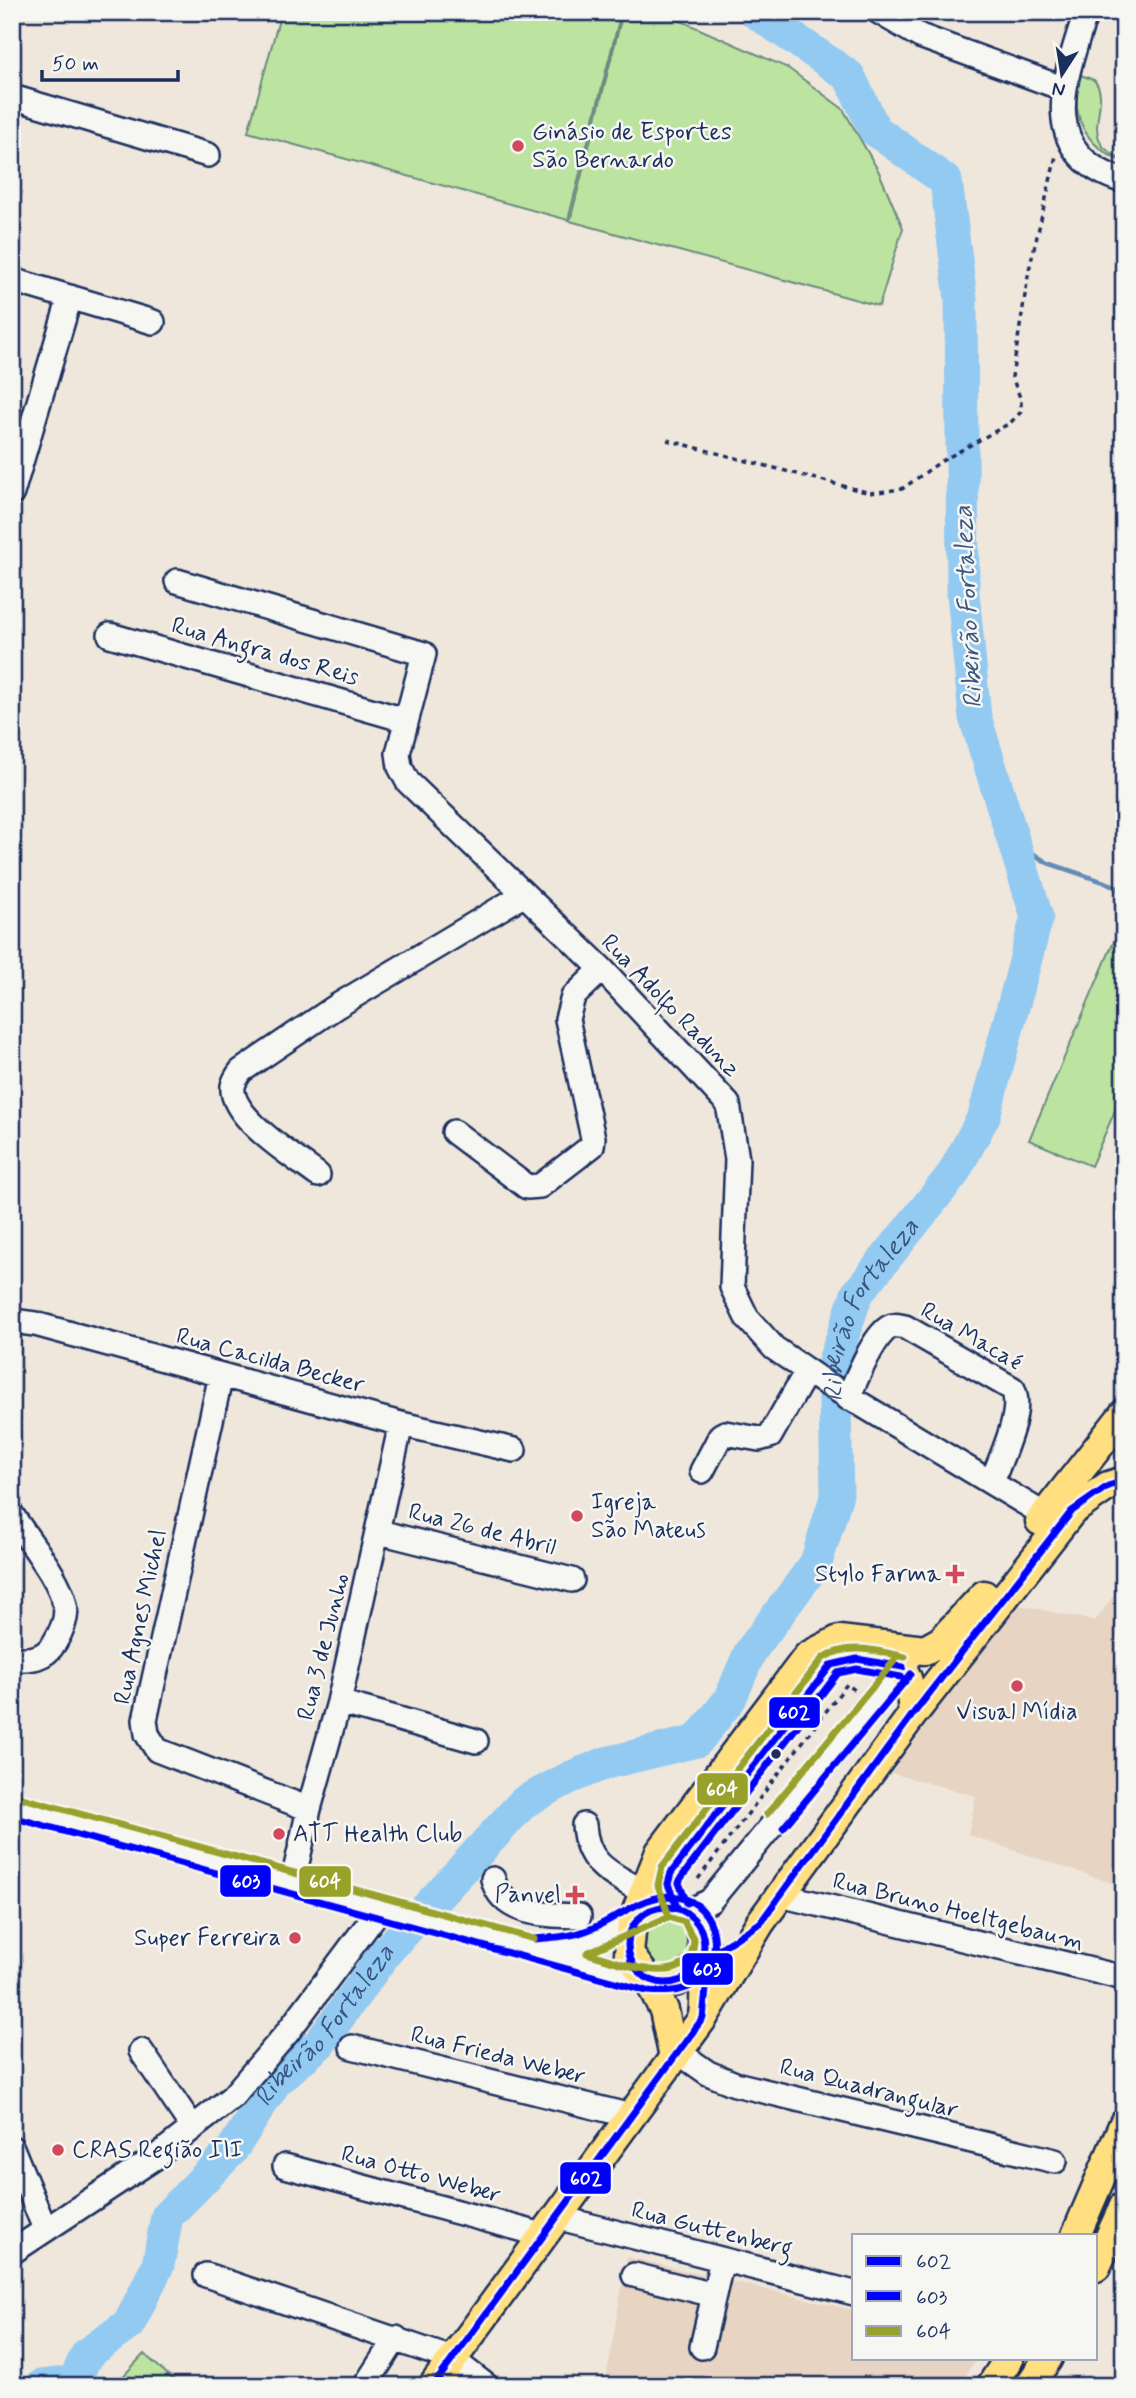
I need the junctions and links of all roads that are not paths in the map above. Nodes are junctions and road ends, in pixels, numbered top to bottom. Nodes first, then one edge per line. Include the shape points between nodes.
1 (878, 12) edge
2 (1086, 12) edge
3 (1062, 88) junction
4 (12, 97) edge
5 (208, 155) dead end
6 (1124, 181) edge
7 (12, 280) edge
8 (70, 297) junction
9 (153, 322) dead end
10 (12, 493) edge
11 (177, 581) dead end
12 (110, 635) dead end
13 (405, 720) junction
14 (523, 895) junction
15 (602, 969) junction
16 (454, 1132) dead end
17 (318, 1175) dead end
18 (12, 1321) edge
19 (221, 1375) junction
20 (813, 1375) junction
21 (845, 1396) junction
22 (1124, 1414) edge
23 (401, 1424) junction
24 (514, 1450) dead end
25 (702, 1471) dead end
26 (1124, 1481) edge
27 (992, 1482) junction
28 (12, 1514) edge
29 (1045, 1516) junction
30 (379, 1532) junction
31 (22, 1545) edge
32 (572, 1580) dead end
33 (12, 1659) edge
34 (909, 1659) junction
35 (339, 1702) junction
36 (913, 1714) junction
37 (475, 1741) dead end
38 (12, 1806) edge
39 (309, 1809) junction
40 (584, 1825) dead end
41 (493, 1878) dead end
42 (293, 1881) junction
43 (643, 1892) junction
44 (780, 1895) junction
45 (391, 1908) junction
46 (682, 1910) junction
47 (539, 1913) junction
48 (579, 1916) dead end
49 (632, 1923) junction
50 (760, 1923) junction
51 (532, 1948) junction
52 (703, 1959) junction
53 (1124, 1978) edge
54 (649, 1981) junction
55 (703, 2018) junction
56 (352, 2047) dead end
57 (141, 2051) dead end
58 (676, 2055) junction
59 (631, 2116) junction
60 (1124, 2123) edge
61 (193, 2128) junction
62 (12, 2148) edge
63 (1055, 2161) dead end
64 (285, 2166) dead end
65 (1124, 2206) edge
66 (550, 2226) junction
67 (45, 2229) junction
68 (1076, 2234) edge
69 (12, 2252) edge
70 (722, 2260) junction
71 (1098, 2263) edge
72 (206, 2275) dead end
73 (634, 2275) dead end
74 (852, 2292) edge
75 (714, 2295) junction
76 (396, 2338) junction
77 (702, 2347) dead end
78 (452, 2358) junction
79 (1008, 2360) edge
80 (1047, 2360) edge
81 (365, 2386) edge
82 (433, 2386) edge
83 (487, 2386) edge
84 (991, 2386) edge
85 (1029, 2386) edge

1 - 3 street via 942,45
2 - 3 street
3 - 6 street via 1061,109 1074,147 1090,164
4 - 5 street
7 - 8 street
8 - 9 street
8 - 10 street
11 - 13 street, Rua Adolfo Radunz via 424,653
12 - 13 street, Rua Angra dos Reis
13 - 14 street, Rua Adolfo Radunz via 398,753 408,782
14 - 15 street, Rua Adolfo Radunz
14 - 17 street via 337,1006 241,1071 233,1085 235,1098 255,1127
15 - 16 street via 573,998 567,1019 592,1146 533,1188
15 - 20 street, Rua Adolfo Radunz via 727,1104 737,1158 732,1287 747,1318 774,1348
18 - 19 street, Rua Cacilda Becker
19 - 23 street, Rua Cacilda Becker
19 - 39 street, Rua Agnes Michel via 145,1720 146,1734 157,1750
20 - 21 street, Rua Adolfo Radunz
20 - 25 street via 770,1436 721,1435
21 - 27 street, Rua Adolfo Radunz
21 - 27 street, Rua Macaé via 887,1328 894,1325 1013,1389 1017,1411
22 - 29 main road
23 - 24 street, Rua Cacilda Becker
23 - 30 street, Rua 3 de Junho
26 - 36 main road via 1108,1486 1072,1511
27 - 29 street, Rua Adolfo Radunz
28 - 31 street
29 - 34 main road via 971,1611 941,1641
30 - 32 street, Rua 26 de Abril
30 - 35 street, Rua 3 de Junho
31 - 33 street via 60,1590 66,1607 64,1623 44,1655
34 - 36 main road
34 - 43 main road via 854,1640 839,1640 808,1657 660,1852
34 - 46 street via 710,1901
34 - 46 street via 841,1659 831,1665 671,1873 668,1884
35 - 37 street
35 - 39 street, Rua 3 de Junho
36 - 44 main road
38 - 42 street
39 - 42 street, Rua 3 de Junho
40 - 43 street via 592,1857
41 - 47 street via 505,1902
42 - 45 street
43 - 49 main road
44 - 50 main road
44 - 53 street, Rua Bruno Hoeltgebaum
45 - 51 street
45 - 61 street via 232,2096
46 - 49 main road via 650,1909
46 - 52 main road via 704,1933
47 - 48 street
47 - 51 street
49 - 51 street via 585,1943
49 - 54 main road via 629,1954
50 - 52 main road
50 - 55 main road
51 - 54 street
52 - 54 main road via 681,1981
52 - 55 main road via 707,1989
54 - 58 main road via 664,2010
55 - 58 main road
56 - 59 street, Rua Frieda Weber
57 - 61 street
58 - 59 main road
58 - 63 street, Rua Quadrangular via 735,2084
59 - 66 main road
60 - 68 main road
61 - 67 street
62 - 67 street
64 - 66 street, Rua Otto Weber
65 - 71 main road
66 - 70 street, Rua Guttenberg
66 - 78 main road
67 - 69 street
70 - 74 street, Rua Guttenberg
70 - 75 street
72 - 76 street
73 - 75 street
75 - 77 street
76 - 78 street
76 - 81 street
78 - 82 main road
78 - 83 street
79 - 84 main road
80 - 85 main road

